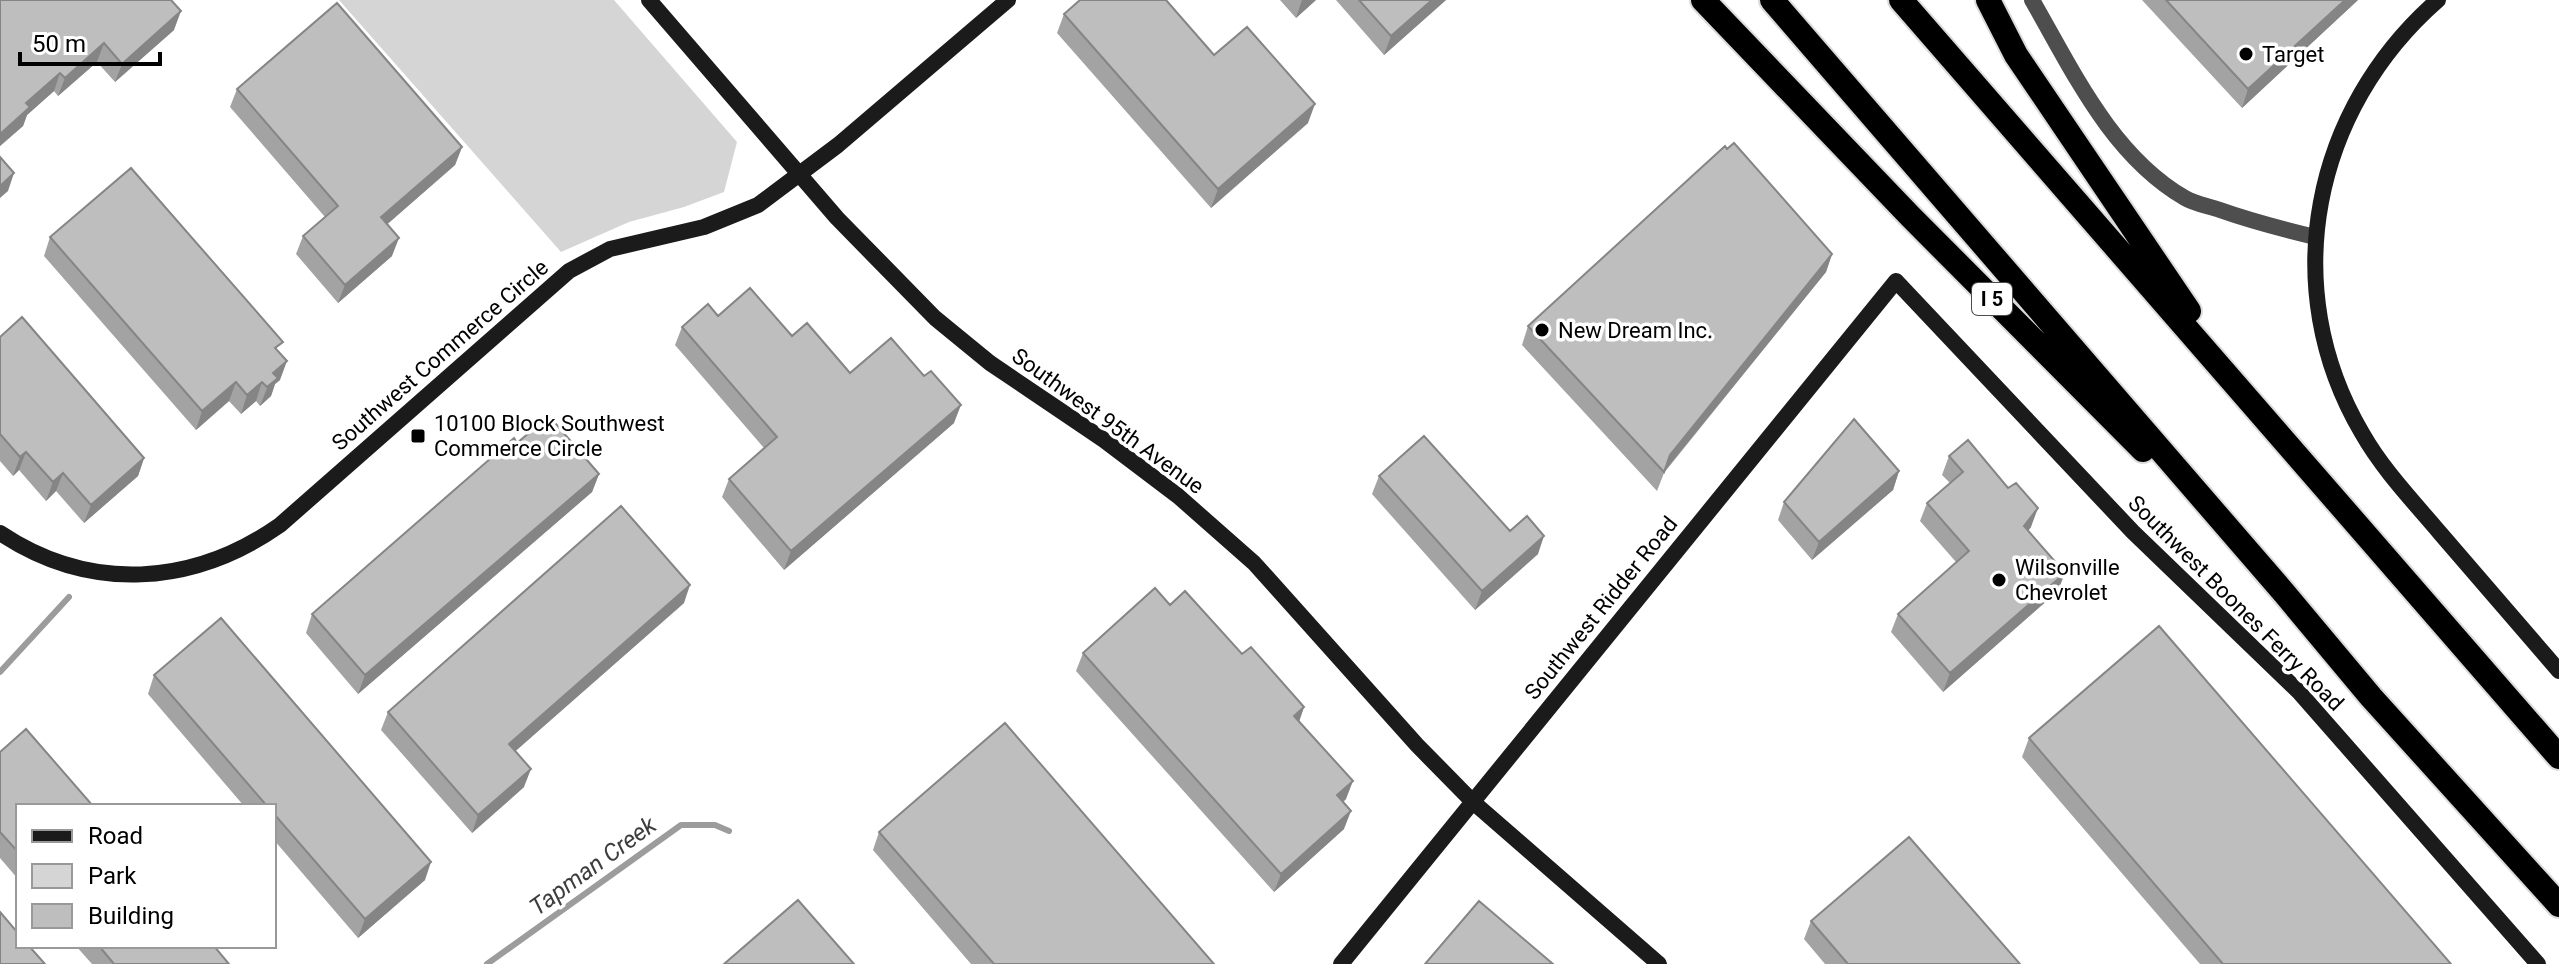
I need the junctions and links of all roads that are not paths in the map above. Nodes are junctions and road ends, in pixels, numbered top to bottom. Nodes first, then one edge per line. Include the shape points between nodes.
1 (649, 0) edge
2 (1008, 0) edge
3 (1703, 0) edge
4 (1772, 0) edge
5 (1901, 0) edge
6 (1988, 0) edge
7 (2032, 0) edge
8 (2438, 0) edge
9 (798, 174) junction
10 (2315, 237) junction
11 (1896, 281) joint
12 (2241, 390) junction
13 (0, 533) edge
14 (2285, 594) junction
15 (2559, 671) edge
16 (2559, 757) edge
17 (1473, 802) junction
18 (2559, 905) edge
19 (1341, 964) edge
20 (1659, 964) edge
21 (2538, 964) edge

1 - 9 street, Southwest 95th Avenue
2 - 9 street, Southwest Commerce Circle
3 - 14 highway, I 5
4 - 14 highway, I 5
5 - 12 highway
6 - 12 highway via 2016,55
7 - 10 street via 2091,101 2149,172 2187,199
8 - 10 street via 2380,61 2351,110 2325,180
9 - 13 street, Southwest Commerce Circle via 735,216 610,249 569,271 280,525 247,547 191,568 123,575 48,559
9 - 17 street, Southwest 95th Avenue via 935,318 1178,496 1254,563
10 - 15 street via 2323,333 2358,426 2378,459
11 - 17 street, Southwest Ridder Road
11 - 21 street, Southwest Boones Ferry Road via 2133,532 2299,692
12 - 16 highway
14 - 18 highway, I 5
17 - 19 street, Southwest Ridder Road
17 - 20 street, Southwest 95th Avenue

